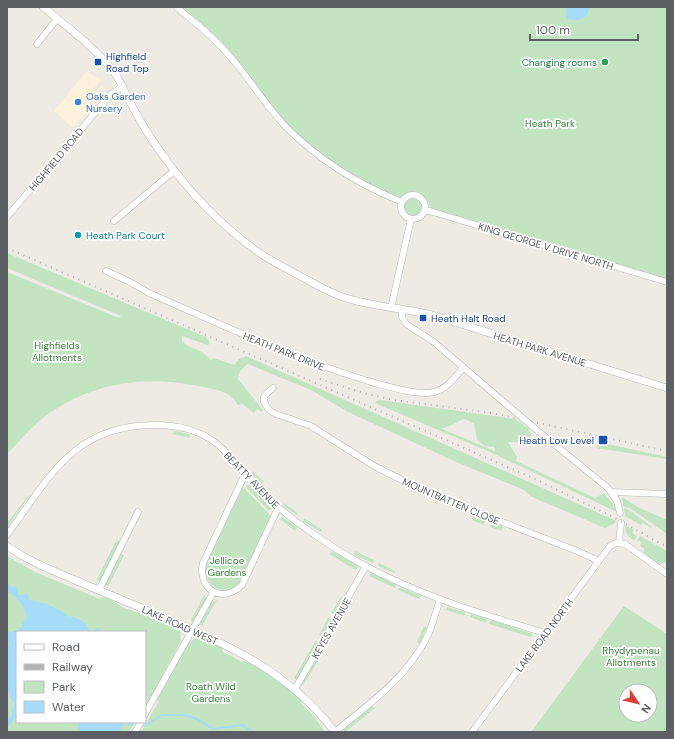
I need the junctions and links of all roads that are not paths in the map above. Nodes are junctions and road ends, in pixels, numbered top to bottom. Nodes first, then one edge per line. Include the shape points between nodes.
1 (43, 7) edge
2 (176, 7) edge
3 (57, 19) junction
4 (37, 44) dead end
5 (123, 86) junction
6 (174, 171) junction
7 (402, 202) junction
8 (425, 210) junction
9 (7, 216) edge
10 (411, 219) junction
11 (114, 221) dead end
12 (106, 271) dead end
13 (667, 282) edge
14 (392, 308) junction
15 (402, 309) junction
16 (463, 368) junction
17 (274, 388) dead end
18 (667, 388) edge
19 (245, 474) junction
20 (612, 492) junction
21 (667, 494) edge
22 (278, 508) junction
23 (138, 512) dead end
24 (620, 513) dead end
25 (621, 523) dead end
26 (7, 535) edge
27 (619, 543) junction
28 (7, 546) edge
29 (599, 561) junction
30 (366, 566) junction
31 (667, 574) edge
32 (99, 590) junction
33 (213, 593) junction
34 (440, 600) junction
35 (193, 630) junction
36 (545, 633) junction
37 (295, 689) junction
38 (146, 712) edge
39 (140, 723) edge
40 (135, 732) edge
41 (335, 732) edge
42 (472, 732) edge

1 - 3 street, HEATH PARK AVENUE
2 - 7 street via 226,51 266,104 303,142 354,178
3 - 4 street
3 - 5 street, HEATH PARK AVENUE via 103,60
5 - 6 street, HEATH PARK AVENUE via 147,130
5 - 9 street, HIGHFIELD ROAD via 110,95
6 - 11 street
6 - 14 street, HEATH PARK AVENUE via 225,225 263,255 334,294 371,305
7 - 8 street via 408,196 416,195 424,202
7 - 10 street via 402,212
8 - 10 street via 418,218
8 - 13 street, KING GEORGE V DRIVE NORTH
10 - 14 street
12 - 16 street, HEATH PARK DRIVE via 149,293 306,360 394,388 426,393 438,391
14 - 15 street, HEATH PARK AVENUE
15 - 16 street via 402,317 406,324 434,342
15 - 18 street, HEATH PARK AVENUE via 432,315
16 - 20 street, bridge
17 - 29 street, MOUNTBATTEN CLOSE via 264,397 264,402 269,410 276,414 311,426 374,466 428,493 577,550
19 - 22 street, BEATTY AVENUE
19 - 26 street, BEATTY AVENUE via 217,444 198,433 148,425 118,429 86,442 63,460
19 - 33 street via 202,568 204,582
20 - 21 street
20 - 24 street
22 - 30 street, BEATTY AVENUE
22 - 33 street via 242,585 230,592
23 - 32 street
25 - 27 street
27 - 29 street, LAKE ROAD NORTH via 610,546
27 - 31 street via 632,548
28 - 32 street, LAKE ROAD WEST via 40,565
29 - 36 street, LAKE ROAD NORTH
30 - 34 street, BEATTY AVENUE
30 - 37 street, KEYES AVENUE
32 - 35 street, LAKE ROAD WEST
33 - 35 street
34 - 36 street, BEATTY AVENUE
34 - 41 street via 428,635 406,669 384,692
35 - 37 street, LAKE ROAD WEST via 247,656
35 - 38 street
36 - 42 street, LAKE ROAD NORTH
37 - 41 street, LAKE ROAD WEST via 314,706
39 - 40 street

